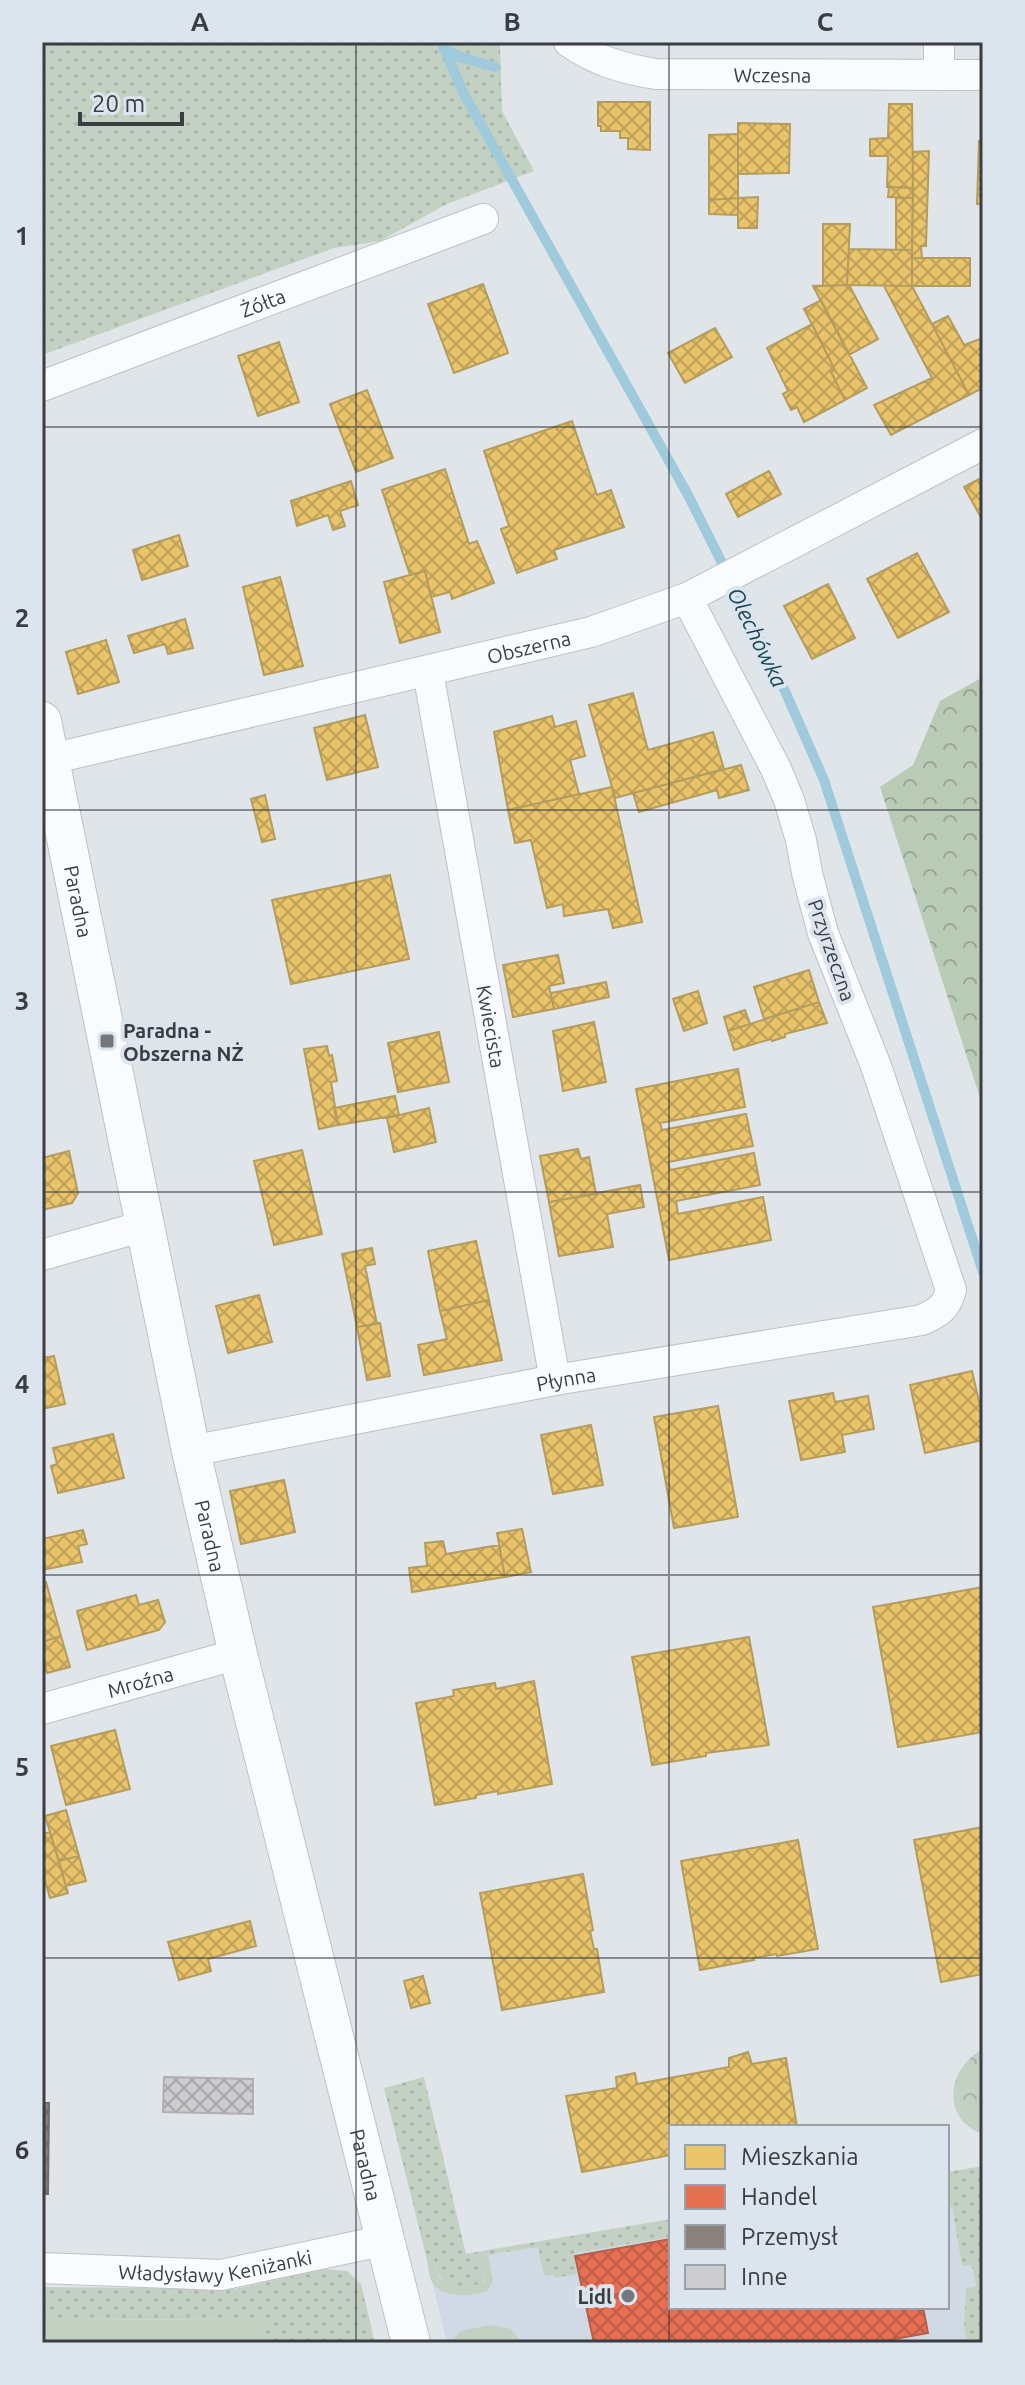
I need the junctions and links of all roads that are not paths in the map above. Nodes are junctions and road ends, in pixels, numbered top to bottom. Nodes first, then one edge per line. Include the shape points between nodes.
1 (569, 42) edge
2 (939, 42) edge
3 (939, 75) junction
4 (983, 75) edge
5 (483, 219) dead end
6 (42, 386) edge
7 (983, 444) edge
8 (695, 593) junction
9 (428, 672) junction
10 (42, 721) edge
11 (46, 760) edge
12 (144, 1226) junction
13 (42, 1255) edge
14 (942, 1310) joint
15 (555, 1380) junction
16 (191, 1451) junction
17 (238, 1654) junction
18 (42, 1709) edge
19 (386, 2240) junction
20 (42, 2268) edge
21 (411, 2343) edge

1 - 3 street, Wczesna via 625,69 656,74
2 - 3 street
3 - 4 street, Wczesna
5 - 6 street, Żółta
7 - 8 street, Obszerna
8 - 9 street, Obszerna via 591,632
8 - 14 street, Przyrzeczna via 789,800 823,933 872,1053 951,1290
9 - 11 street, Obszerna
9 - 15 street, Kwiecista
10 - 11 street, Paradna
11 - 12 street, Paradna
12 - 13 street
12 - 16 street, Paradna
14 - 15 street, Płynna via 922,1320
15 - 16 street, Płynna
16 - 17 street, Paradna
17 - 18 street, Mroźna
17 - 19 street, Paradna
19 - 20 street, Władysławy Keniżanki via 221,2275
19 - 21 street, Paradna

